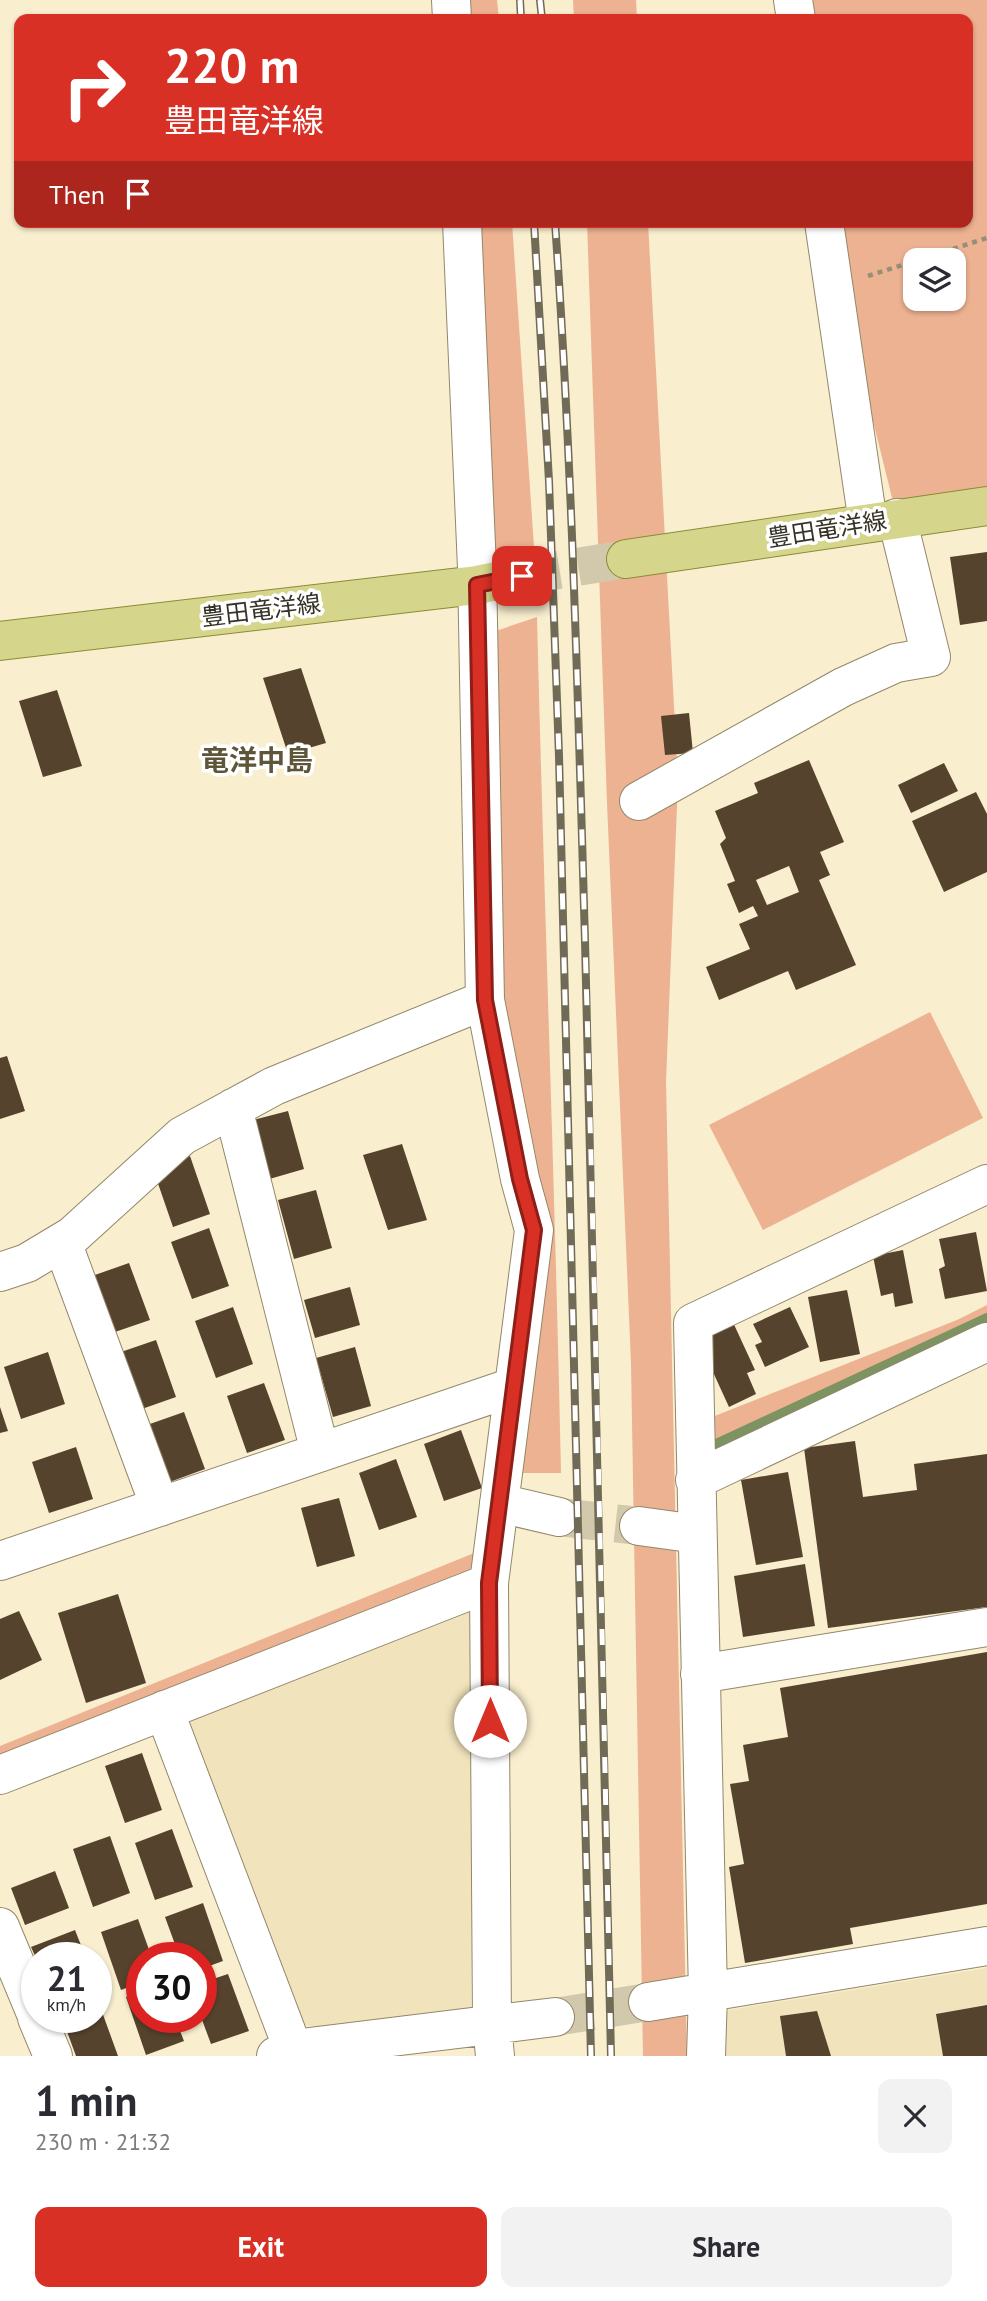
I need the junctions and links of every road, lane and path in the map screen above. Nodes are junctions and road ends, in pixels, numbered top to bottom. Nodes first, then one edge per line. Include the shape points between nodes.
1 (462, 228) edge
2 (825, 228) edge
3 (987, 238) edge
4 (956, 248) edge
5 (903, 265) edge
6 (834, 286) junction
7 (987, 506) edge
8 (882, 520) junction
9 (626, 559) tunnel mouth
10 (522, 576) tunnel mouth
11 (477, 585) junction
12 (0, 641) edge
13 (639, 800) dead end
14 (485, 1000) junction
15 (233, 1108) junction
16 (987, 1184) edge
17 (62, 1242) junction
18 (0, 1272) edge
19 (987, 1342) edge
20 (513, 1387) junction
21 (320, 1452) junction
22 (695, 1480) junction
23 (499, 1503) junction
24 (160, 1507) junction
25 (558, 1517) tunnel mouth
26 (639, 1526) tunnel mouth
27 (697, 1534) junction
28 (0, 1561) edge
29 (489, 1583) junction
30 (987, 1627) edge
31 (700, 1674) junction
32 (164, 1710) junction
33 (0, 1774) edge
34 (0, 1927) edge
35 (987, 1946) edge
36 (21, 1978) edge
37 (708, 1993) junction
38 (648, 2002) tunnel mouth
39 (555, 2017) tunnel mouth
40 (44, 2033) edge
41 (494, 2040) edge
42 (284, 2053) edge
43 (53, 2056) edge
44 (706, 2056) edge

1 - 11 street
2 - 6 street
3 - 4 path
5 - 6 path
6 - 8 street
7 - 8 main road, 豊田竜洋線
8 - 9 main road, 豊田竜洋線
8 - 13 street via 931,657 896,663 843,687
10 - 11 main road, 豊田竜洋線
11 - 12 main road, 豊田竜洋線
11 - 14 street
14 - 15 street via 274,1086
14 - 20 street via 534,1230
15 - 17 street via 182,1136
15 - 21 street
16 - 22 street via 693,1323
17 - 18 street via 27,1263
17 - 24 street
19 - 22 street
20 - 21 street
20 - 23 street
21 - 24 street
22 - 27 street
23 - 25 street
23 - 29 street
24 - 28 street
26 - 27 street
27 - 31 street
29 - 32 street
29 - 41 street
30 - 31 street
31 - 37 street
32 - 33 street
32 - 42 street
34 - 36 street
35 - 37 street
37 - 38 street
37 - 44 street
39 - 41 street
40 - 43 street
41 - 42 street

